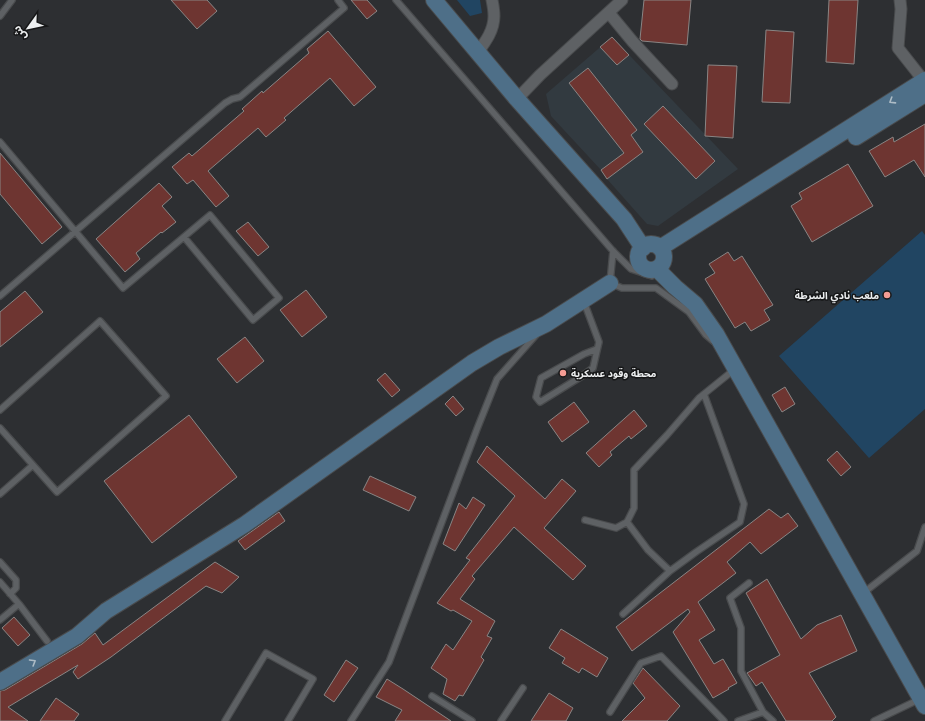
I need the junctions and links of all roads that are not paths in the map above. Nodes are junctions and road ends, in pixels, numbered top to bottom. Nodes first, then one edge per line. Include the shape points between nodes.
1 (12, 0) edge
2 (338, 0) edge
3 (396, 0) edge
4 (434, 0) edge
5 (492, 0) edge
6 (622, 0) edge
7 (900, 0) edge
8 (609, 13) junction
9 (0, 16) edge
10 (478, 52) junction
11 (672, 84) dead end
12 (925, 85) edge
13 (518, 98) junction
14 (0, 142) edge
15 (75, 231) junction
16 (184, 237) junction
17 (643, 248) junction
18 (613, 251) junction
19 (657, 264) junction
20 (610, 283) junction
21 (656, 288) junction
22 (0, 296) edge
23 (583, 300) junction
24 (546, 324) junction
25 (724, 348) junction
26 (597, 349) junction
27 (735, 369) junction
28 (704, 394) junction
29 (0, 410) edge
30 (0, 428) edge
31 (33, 465) junction
32 (0, 494) edge
33 (585, 520) dead end
34 (627, 522) junction
35 (925, 527) edge
36 (0, 562) edge
37 (670, 572) junction
38 (0, 582) edge
39 (749, 583) dead end
40 (10, 594) junction
41 (862, 594) junction
42 (19, 604) junction
43 (106, 611) junction
44 (623, 614) dead end
45 (0, 620) edge
46 (47, 641) junction
47 (0, 669) edge
48 (0, 682) edge
49 (523, 688) dead end
50 (432, 696) dead end
51 (923, 703) edge
52 (610, 712) dead end
53 (763, 712) junction
54 (225, 721) edge
55 (288, 721) edge
56 (351, 721) edge
57 (472, 721) edge
58 (501, 721) edge
59 (724, 721) edge
60 (738, 721) edge
61 (773, 721) edge
62 (874, 721) edge

1 - 9 lane
2 - 15 lane via 344,8 240,97 225,103
3 - 18 lane
4 - 10 main road
5 - 10 street via 492,28
6 - 8 street
7 - 12 street via 898,48
8 - 11 street
8 - 13 street
10 - 13 main road
12 - 19 main road
13 - 17 main road via 624,219
14 - 15 lane
15 - 16 lane via 123,288
15 - 22 lane
16 - 16 lane via 253,320 279,298 210,215
17 - 19 main road via 649,244 655,245
17 - 19 main road via 639,254 642,266 647,269
18 - 19 lane via 631,269
18 - 20 lane
19 - 21 lane
19 - 25 main road via 675,287 695,304
20 - 21 lane via 622,288
20 - 23 main road
21 - 25 lane via 688,312 706,335
23 - 24 main road
23 - 26 lane via 599,342
24 - 43 main road via 472,363 244,526
24 - 56 lane via 497,379 389,662
25 - 27 main road
26 - 26 lane via 593,368 540,402 536,397 541,378
27 - 28 lane
27 - 41 main road
28 - 34 lane via 634,470 634,508
28 - 37 lane via 744,504 740,522
29 - 31 lane via 100,321 166,396 57,492
30 - 31 lane
31 - 32 lane
33 - 34 lane via 616,528
34 - 37 lane via 648,550
35 - 41 lane via 917,551
36 - 40 lane via 16,580 16,588
37 - 44 lane
38 - 40 lane
39 - 53 lane via 730,598 741,628 741,671
40 - 42 lane
41 - 51 main road
42 - 45 lane
42 - 46 lane
43 - 46 main road via 70,627
48 -> 43 main road via 76,636
46 - 47 main road
49 - 58 lane
50 - 57 lane
51 - 62 lane
52 - 59 lane via 641,663 661,656
53 - 60 lane
53 - 61 lane
54 - 55 lane via 266,653 313,679

